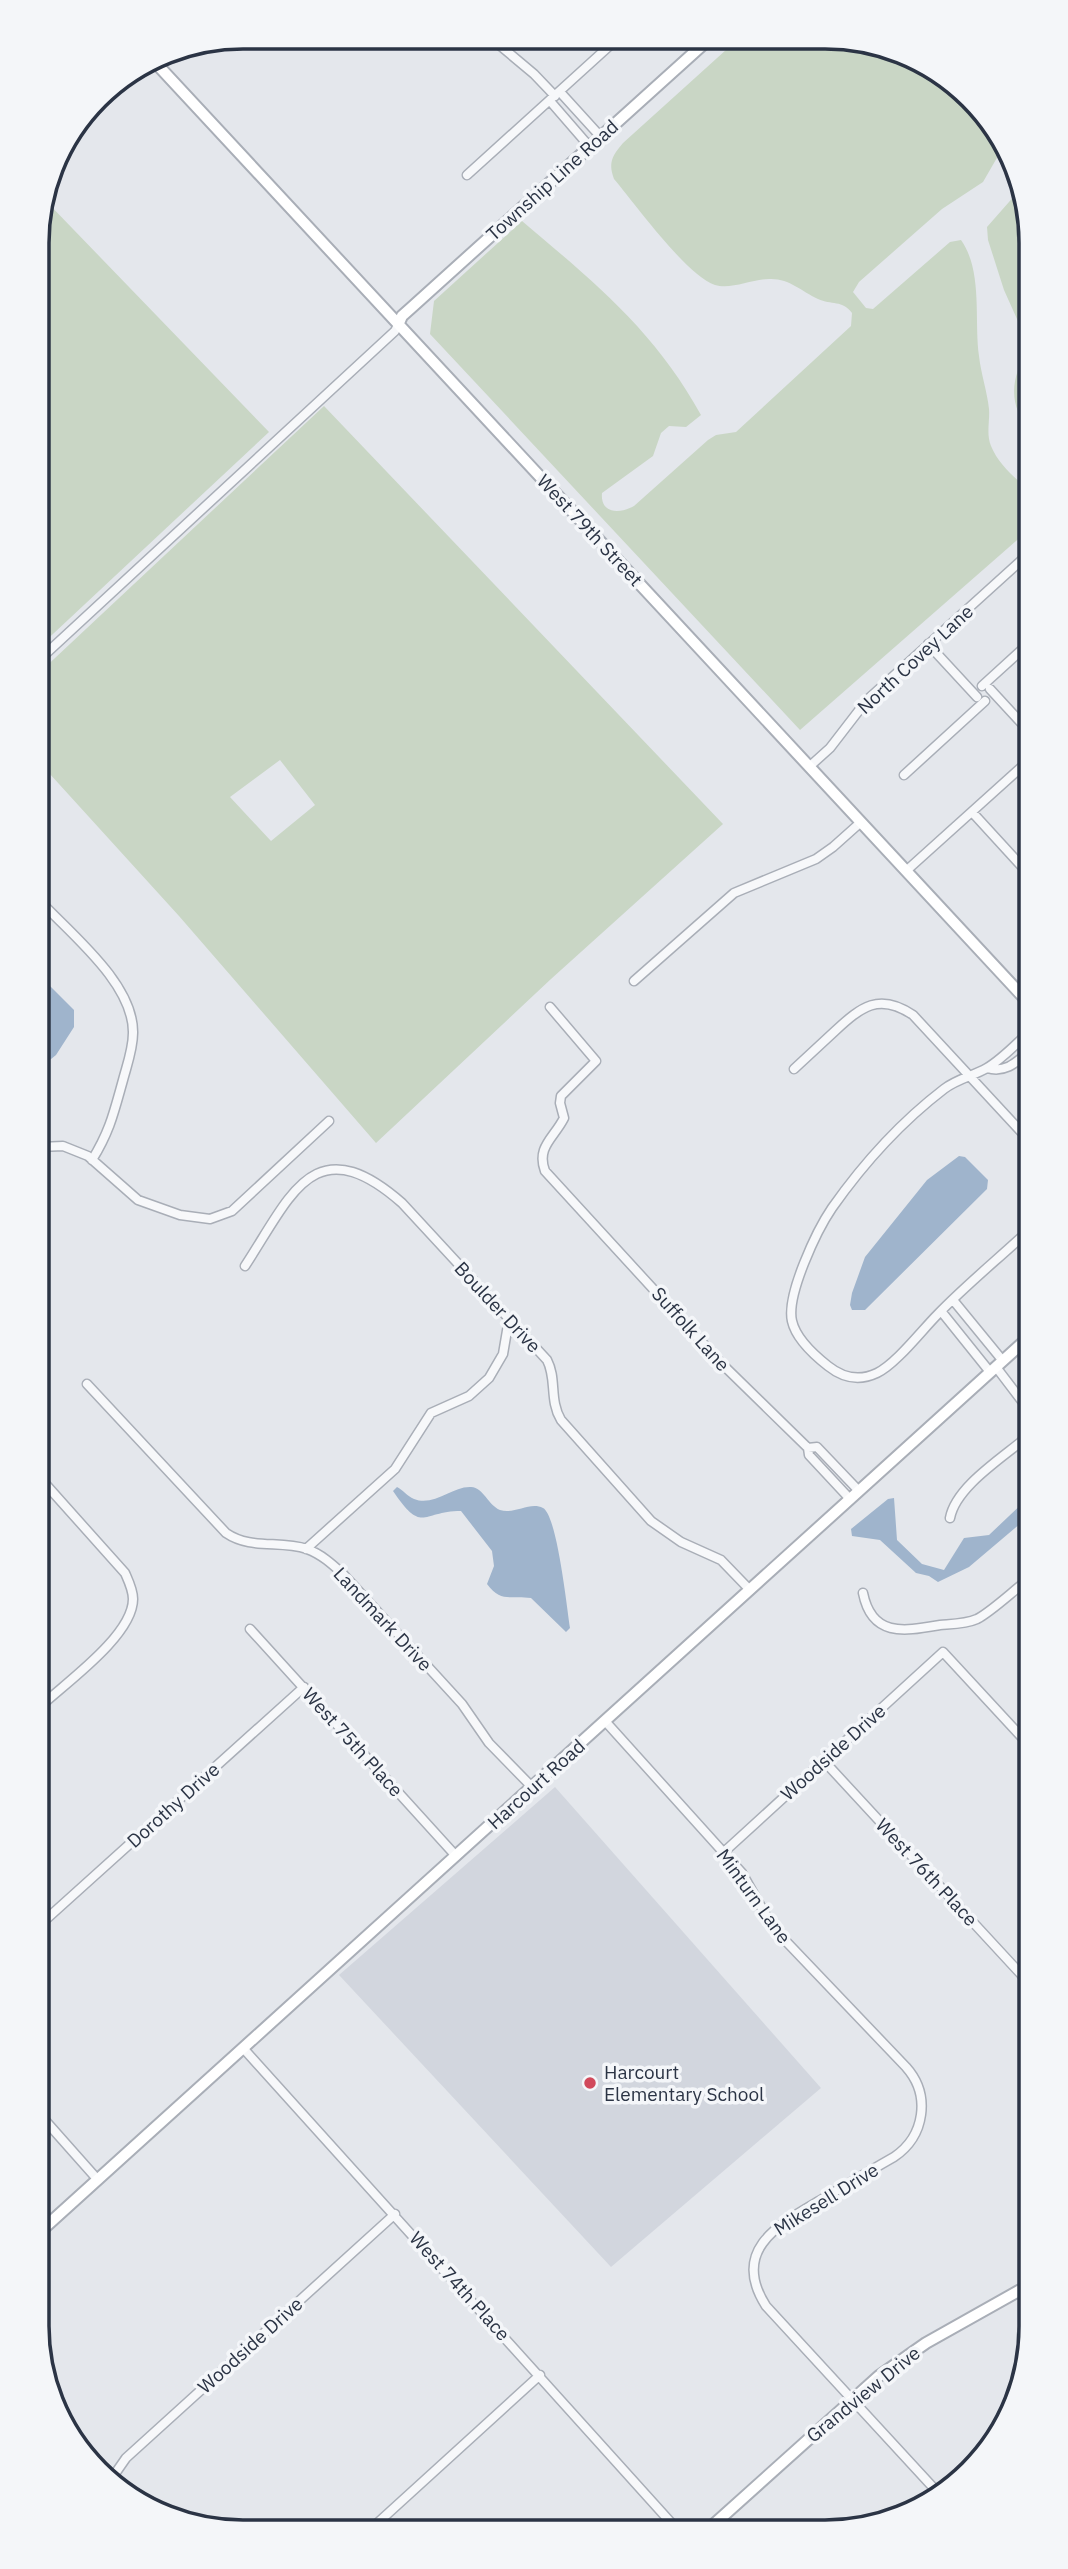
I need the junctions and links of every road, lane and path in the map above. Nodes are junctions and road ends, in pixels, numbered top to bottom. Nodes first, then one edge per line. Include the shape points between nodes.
1 (504, 49) edge
2 (606, 49) edge
3 (698, 49) edge
4 (160, 68) edge
5 (555, 96) junction
6 (600, 136) junction
7 (589, 146) junction
8 (467, 175) dead end
9 (399, 323) junction
10 (1019, 563) edge
11 (928, 644) junction
12 (49, 650) edge
13 (1019, 653) edge
14 (986, 688) junction
15 (981, 699) junction
16 (1019, 721) edge
17 (810, 766) junction
18 (1019, 769) edge
19 (904, 775) dead end
20 (972, 812) junction
21 (861, 822) junction
22 (1019, 863) edge
23 (906, 871) junction
24 (49, 910) edge
25 (634, 981) dead end
26 (1019, 992) edge
27 (550, 1007) dead end
28 (1019, 1041) edge
29 (1019, 1059) edge
30 (987, 1068) junction
31 (794, 1069) dead end
32 (970, 1076) junction
33 (329, 1121) dead end
34 (1019, 1129) edge
35 (49, 1147) edge
36 (93, 1160) junction
37 (1019, 1238) edge
38 (245, 1266) dead end
39 (953, 1300) junction
40 (941, 1311) junction
41 (509, 1319) junction
42 (1019, 1346) edge
43 (996, 1367) junction
44 (87, 1384) dead end
45 (1019, 1397) edge
46 (1019, 1444) edge
47 (808, 1448) junction
48 (49, 1488) edge
49 (859, 1491) junction
50 (850, 1499) junction
51 (950, 1518) dead end
52 (306, 1549) junction
53 (1019, 1586) edge
54 (750, 1590) junction
55 (863, 1593) dead end
56 (250, 1629) dead end
57 (304, 1687) junction
58 (49, 1699) edge
59 (605, 1721) junction
60 (1019, 1734) edge
61 (824, 1761) junction
62 (532, 1787) junction
63 (724, 1852) junction
64 (456, 1856) junction
65 (49, 1917) edge
66 (1019, 1972) edge
67 (243, 2048) junction
68 (922, 2105) joint
69 (49, 2125) edge
70 (98, 2180) junction
71 (395, 2214) junction
72 (49, 2224) edge
73 (1019, 2291) edge
74 (540, 2375) junction
75 (851, 2399) junction
76 (116, 2472) edge
77 (933, 2487) edge
78 (381, 2520) edge
79 (669, 2520) edge
80 (719, 2520) edge

1 - 5 street
2 - 5 street
3 - 6 street, Township Line Road
4 - 9 street, West 79th Street
5 - 6 street
5 - 7 street
5 - 8 street
6 - 7 street, Township Line Road
7 - 9 street, Township Line Road
9 - 12 street
9 - 17 street, West 79th Street
10 - 11 street, North Covey Lane
11 - 15 street
11 - 17 street, North Covey Lane via 867,700
13 - 14 street
14 - 15 street via 977,691
14 - 15 street via 991,696
14 - 16 street
15 - 19 street
17 - 21 street, West 79th Street
18 - 20 street
20 - 22 street
20 - 23 street
21 - 23 street, West 79th Street
21 - 25 street via 816,859 734,893
23 - 26 street, West 79th Street
24 - 36 street via 116,980 134,1030 108,1134
27 - 47 street, Suffolk Lane via 596,1061 561,1096 564,1118 543,1151 542,1163 548,1174 721,1363
28 - 30 street
29 - 30 street via 997,1071
30 - 32 street
31 - 32 street via 859,1010 874,1003 890,1004 913,1015
32 - 34 street
32 - 40 street via 942,1090 880,1147 832,1208 804,1265 791,1315 800,1338 826,1365 838,1373 864,1377 889,1364
33 - 36 street via 232,1211 210,1219 180,1215 138,1200
35 - 36 street via 64,1146
37 - 39 street
38 - 41 street, Boulder Drive via 285,1202 314,1175 330,1168 357,1173 396,1196
39 - 40 street
39 - 43 street
40 - 43 street
41 - 52 street via 505,1350 489,1378 469,1396 431,1413 394,1469
41 - 54 street, Boulder Drive via 549,1363 554,1405 561,1420 643,1514 673,1537 721,1560
42 - 43 street, Harcourt Road
43 - 45 street
43 - 49 street, Harcourt Road
44 - 52 street, Landmark Drive via 226,1533 246,1543
46 - 51 street via 964,1490
47 - 49 street, Suffolk Lane via 817,1447
47 - 50 street via 809,1455
48 - 58 street via 125,1573 133,1600 114,1640
49 - 50 street, Harcourt Road
50 - 54 street, Harcourt Road
52 - 62 street, Landmark Drive via 343,1574
53 - 55 street via 975,1619 907,1630 881,1624
54 - 59 street, Harcourt Road
56 - 57 street, West 75th Place
57 - 64 street, West 75th Place
57 - 65 street, Dorothy Drive
59 - 62 street, Harcourt Road
59 - 63 street, Minturn Lane
60 - 61 street, Woodside Drive via 943,1653
61 - 63 street, Woodside Drive
61 - 66 street, West 76th Place
62 - 64 street, Harcourt Road
63 - 68 street, Minturn Lane via 776,1930 912,2073
64 - 67 street, Harcourt Road
67 - 70 street, Harcourt Road
67 - 71 street, West 74th Place
68 - 75 street, Mikesell Drive via 916,2133 902,2151 779,2225 759,2249 754,2266 763,2302
69 - 70 street
70 - 72 street, Harcourt Road
71 - 74 street, West 74th Place
71 - 76 street, Woodside Drive via 126,2458
73 - 75 street, Grandview Drive via 919,2347
74 - 78 street
74 - 79 street, West 74th Place
75 - 77 street
75 - 80 street, Grandview Drive

